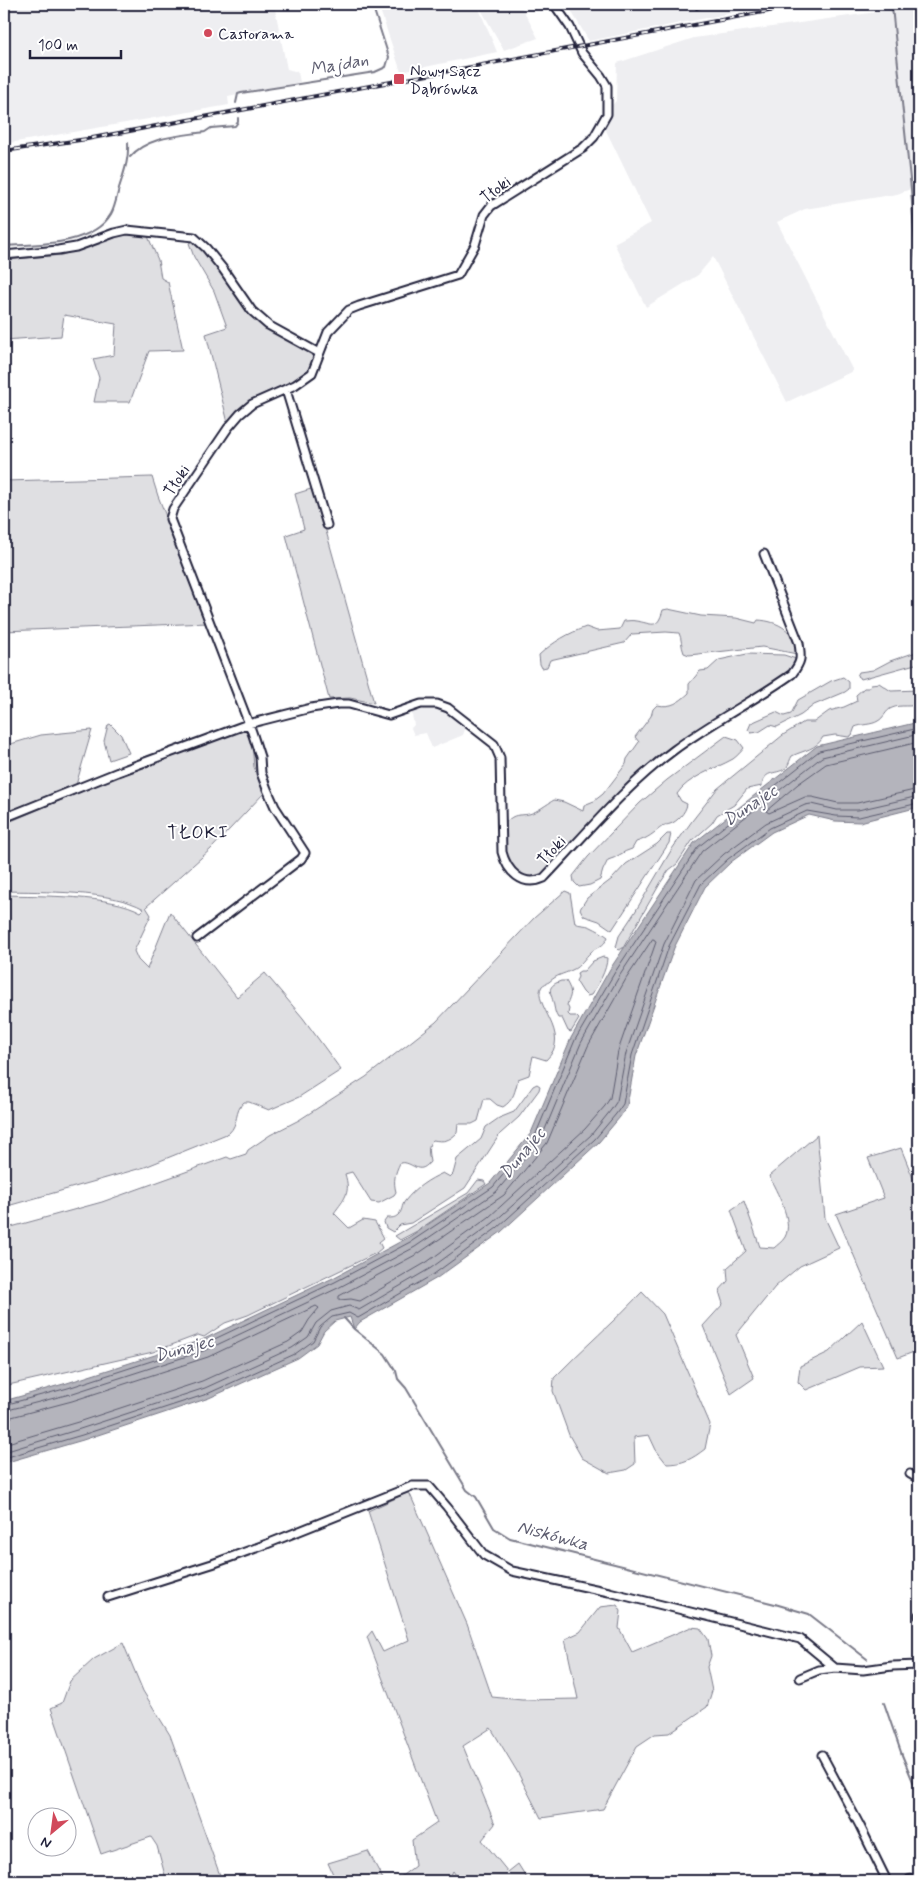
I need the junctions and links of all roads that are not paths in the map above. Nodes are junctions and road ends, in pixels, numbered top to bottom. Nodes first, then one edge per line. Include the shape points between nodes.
1 (554, 4) edge
2 (4, 256) edge
3 (319, 353) junction
4 (286, 390) junction
5 (328, 525) dead end
6 (764, 554) dead end
7 (248, 724) junction
8 (4, 818) edge
9 (197, 938) dead end
10 (910, 1474) dead end
11 (919, 1479) edge
12 (108, 1597) dead end
13 (919, 1665) edge
14 (835, 1668) junction
15 (800, 1678) dead end
16 (822, 1755) dead end
17 (919, 1880) edge
18 (887, 1881) edge
19 (910, 1881) edge

1 - 3 street, Tłoki via 582,53 607,86 607,114 594,138 486,211 475,245 458,275 349,310 328,332
2 - 3 street via 58,250 127,230 194,237 206,248 257,316
3 - 4 street, Tłoki via 312,373
4 - 5 street
4 - 7 street, Tłoki via 252,404 240,414 173,509 170,519
6 - 7 street, Tłoki via 799,642 802,657 798,666 792,674 714,722 651,769 538,881 516,877 504,861 500,758 494,744 448,708 421,704 389,714 338,704
7 - 8 street, Tłoki
7 - 9 street, Tłoki via 275,807 306,852
10 - 11 street
12 - 14 street via 230,1557 412,1486 428,1486 484,1555 512,1571 800,1639
13 - 14 street via 863,1670
14 - 15 street
16 - 18 street
17 - 19 street

